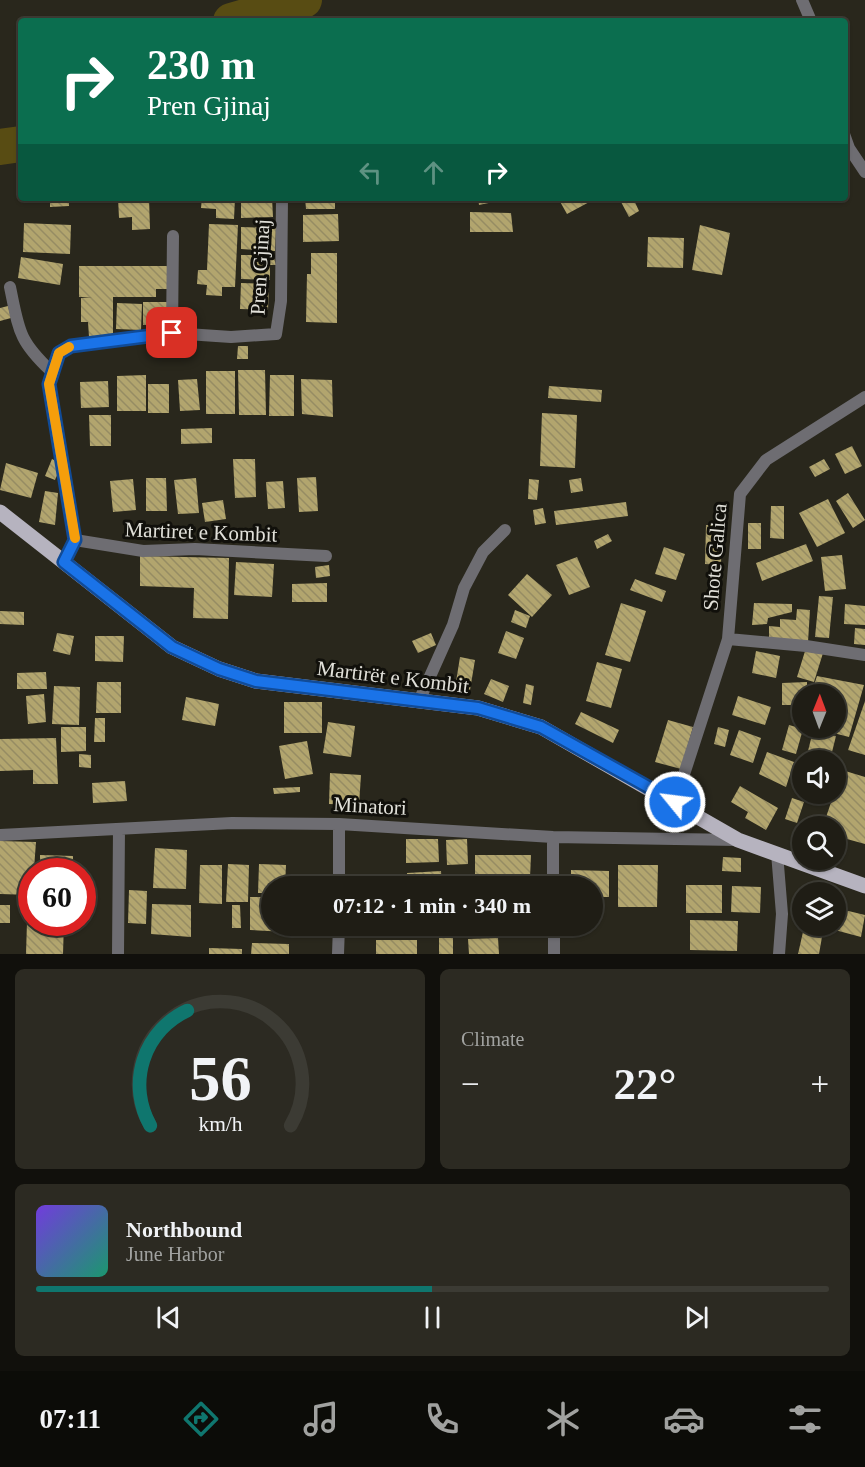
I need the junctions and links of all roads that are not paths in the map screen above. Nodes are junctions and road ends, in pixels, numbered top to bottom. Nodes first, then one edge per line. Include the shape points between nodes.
1 (802, 0) edge
2 (810, 18) edge
3 (848, 145) edge
4 (865, 172) edge
5 (282, 201) edge
6 (172, 236) dead end
7 (10, 287) dead end
8 (172, 333) junction
9 (51, 371) junction
10 (865, 397) edge
11 (0, 512) edge
12 (505, 530) dead end
13 (75, 540) junction
14 (326, 556) dead end
15 (64, 562) junction
16 (728, 639) junction
17 (865, 655) edge
18 (418, 701) junction
19 (675, 802) junction
20 (339, 824) junction
21 (119, 829) junction
22 (0, 835) edge
23 (553, 837) junction
24 (738, 840) junction
25 (777, 853) junction
26 (339, 876) edge
27 (553, 876) edge
28 (865, 886) edge
29 (339, 936) edge
30 (554, 936) edge
31 (118, 954) edge
32 (339, 954) edge
33 (554, 954) edge
34 (779, 954) edge

1 - 2 street
3 - 4 street
5 - 8 street, Pren Gjinaj via 281,301 276,334 231,337
6 - 8 street
7 - 9 street via 20,332 29,350
8 - 9 street, Pren Gjinaj via 71,346 59,353
9 - 13 street via 49,384
10 - 16 street, Shote Galica via 766,460 740,494
11 - 15 main road, Martirët e Kombit
12 - 18 street via 483,552 469,579
13 - 14 street, Martiret e Kombit via 143,551 195,549
13 - 15 street
15 - 18 main road, Martirët e Kombit via 172,647 219,669 256,681
16 - 17 street, Shote Galica
16 - 19 street, Shote Galica
18 - 19 main road, Martirët e Kombit via 478,708 541,727
19 - 24 main road, Martirët e Kombit
20 - 21 street, Minatori via 232,823
20 - 23 street, Minatori
20 - 26 street
21 - 22 street, Minatori
21 - 31 street
23 - 24 street, Minatori
23 - 27 street
24 - 25 main road, Martirët e Kombit
25 - 28 main road, Martirët e Kombit
25 - 34 street via 782,914
29 - 32 street
30 - 33 street

